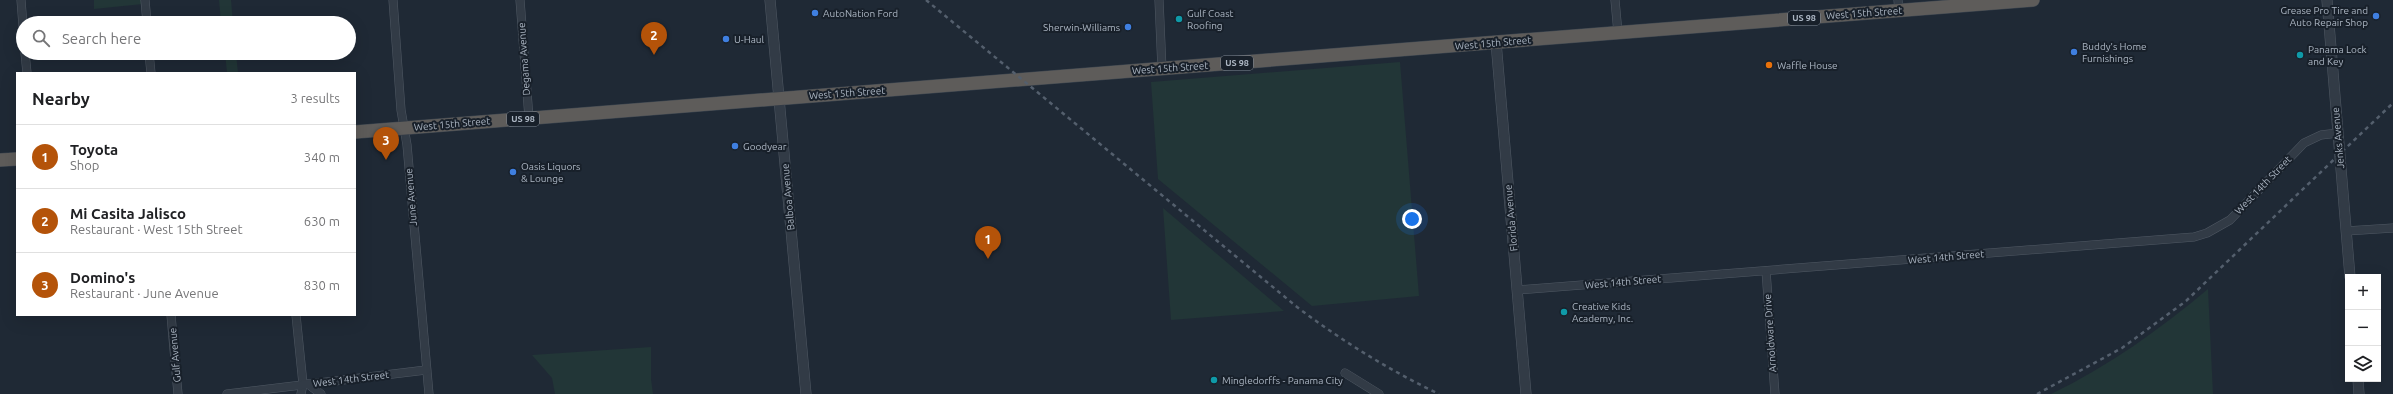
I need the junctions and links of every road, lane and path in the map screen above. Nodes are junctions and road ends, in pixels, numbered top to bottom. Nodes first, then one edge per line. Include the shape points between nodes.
1 (21, 0) edge
2 (145, 0) edge
3 (393, 0) edge
4 (520, 0) edge
5 (770, 0) edge
6 (1159, 0) edge
7 (1615, 0) edge
8 (2033, 0) edge
9 (2326, 0) edge
10 (1898, 5) edge
11 (22, 16) edge
12 (146, 16) edge
13 (1618, 33) junction
14 (1496, 42) junction
15 (26, 60) edge
16 (150, 60) edge
17 (1162, 69) junction
18 (27, 72) edge
19 (151, 72) edge
20 (779, 99) junction
21 (529, 118) junction
22 (404, 128) junction
23 (356, 132) edge
24 (2338, 133) junction
25 (16, 159) edge
26 (0, 160) edge
27 (2393, 228) edge
28 (2346, 231) junction
29 (1766, 271) junction
30 (2350, 274) edge
31 (1517, 290) junction
32 (171, 316) edge
33 (296, 316) edge
34 (426, 370) junction
35 (1345, 373) dead end
36 (2358, 382) edge
37 (306, 384) junction
38 (1369, 391) edge
39 (178, 394) edge
40 (227, 394) edge
41 (300, 394) edge
42 (321, 394) edge
43 (429, 394) edge
44 (806, 394) edge
45 (1379, 394) edge
46 (1526, 394) edge
47 (1775, 394) edge
48 (2359, 394) edge

1 - 11 street
2 - 12 street
3 - 22 street, June Avenue
4 - 21 street, Degama Avenue
5 - 20 street, Balboa Avenue
6 - 17 street
7 - 13 street
8 - 10 highway, West 15th Street / US 98
9 - 24 street, Jenks Avenue
10 - 13 highway, West 15th Street / US 98
13 - 14 highway, West 15th Street / US 98
14 - 17 highway, West 15th Street / US 98
14 - 31 street, Florida Avenue
15 - 18 street
16 - 19 street
17 - 20 highway, West 15th Street / US 98
20 - 21 highway, West 15th Street / US 98
20 - 44 street, Balboa Avenue
21 - 22 highway, West 15th Street / US 98
22 - 23 highway, West 15th Street / US 98
22 - 34 street, June Avenue
24 - 28 street, Jenks Avenue
24 - 29 street, West 14th Street via 2321,135 2304,143 2230,220 2194,237
25 - 26 highway
27 - 28 street
28 - 30 street, Jenks Avenue
29 - 31 street, West 14th Street
29 - 47 street, Arnoldware Drive
31 - 46 street, Florida Avenue
32 - 39 street, Gulf Avenue
33 - 37 street
34 - 37 street, West 14th Street
34 - 43 street, June Avenue
35 - 38 street
36 - 48 street
37 - 40 street, West 14th Street
37 - 41 street
37 - 42 street
38 - 45 street

